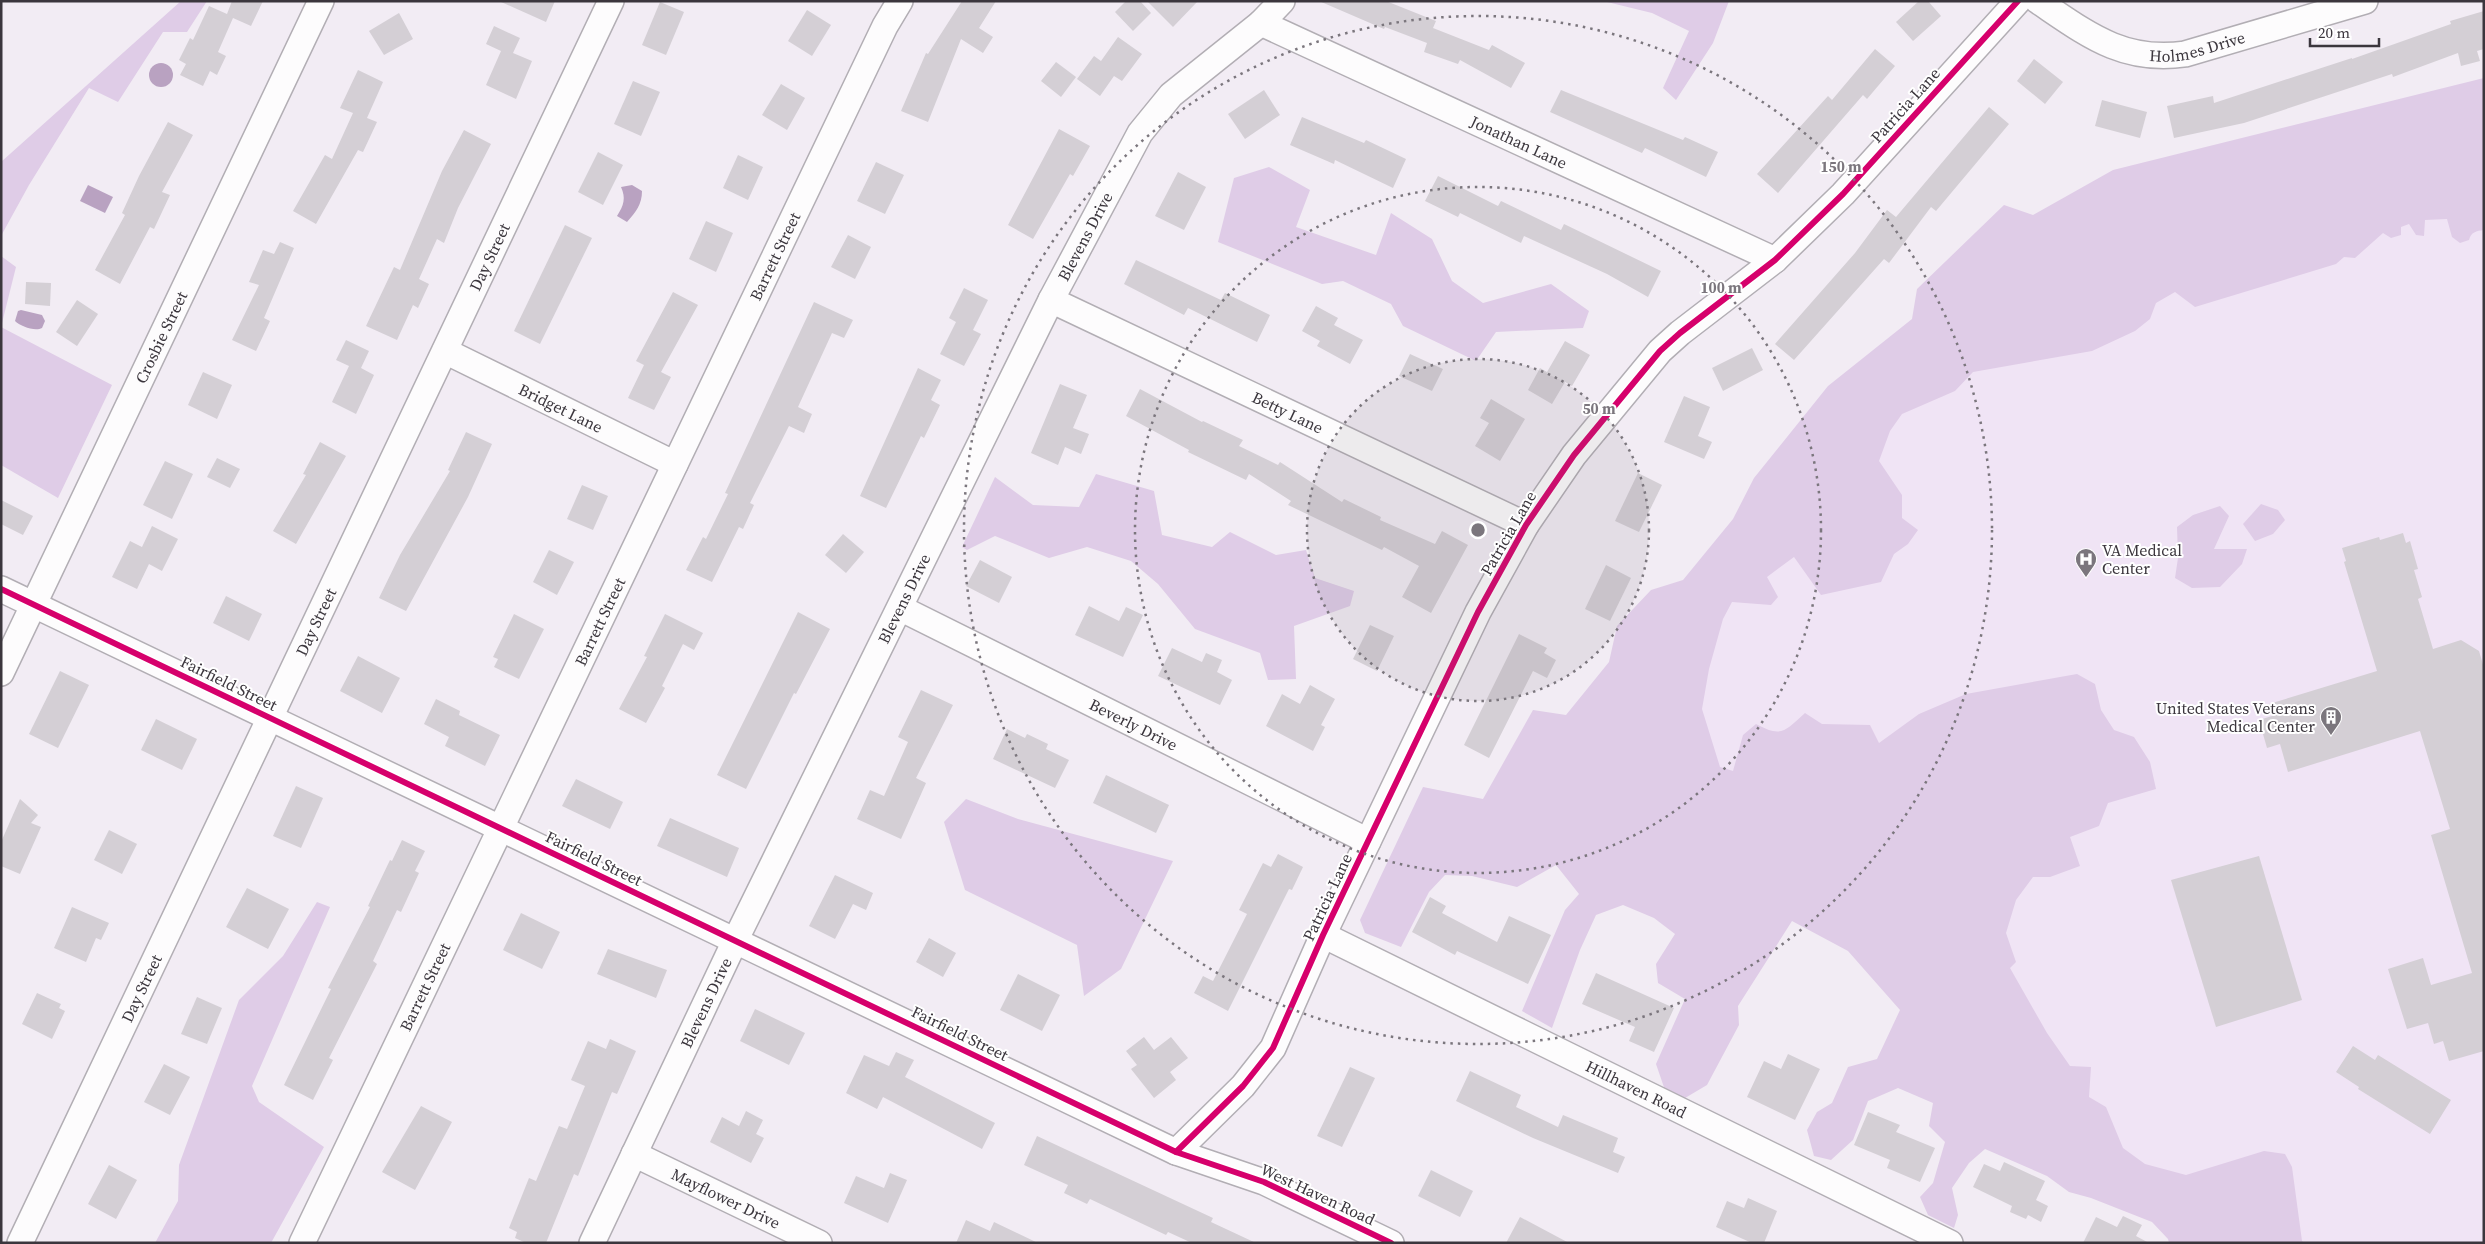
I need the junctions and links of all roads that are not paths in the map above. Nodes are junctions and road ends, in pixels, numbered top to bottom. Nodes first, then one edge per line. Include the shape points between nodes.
1 (321, 1) edge
2 (611, 1) edge
3 (900, 1) edge
4 (1282, 1) edge
5 (2018, 1) edge
6 (2038, 1) edge
7 (2365, 1) edge
8 (1261, 24) junction
9 (1775, 260) junction
10 (1051, 300) junction
11 (445, 351) junction
12 (676, 464) junction
13 (1526, 525) junction
14 (1, 588) edge
15 (34, 605) junction
16 (900, 608) junction
17 (1, 673) edge
18 (269, 718) junction
19 (501, 829) junction
20 (1368, 841) junction
21 (1323, 935) junction
22 (736, 941) junction
23 (1176, 1152) junction
24 (634, 1154) junction
25 (1943, 1241) edge
26 (20, 1243) edge
27 (302, 1243) edge
28 (592, 1243) edge
29 (820, 1243) edge
30 (1390, 1243) edge

1 - 15 street, Crosbie Street
2 - 11 street, Day Street
3 - 12 street, Barrett Street via 885,26
4 - 8 street, Blevens Drive
5 - 9 street, Patricia Lane via 1843,194
6 - 7 street, Holmes Drive via 2111,47 2159,57 2186,54
8 - 9 street, Jonathan Lane
8 - 10 street, Blevens Drive via 1171,94 1150,118
9 - 13 street, Patricia Lane via 1660,352 1574,455
10 - 13 street, Betty Lane
10 - 16 street, Blevens Drive
11 - 12 street, Bridget Lane
11 - 18 street, Day Street
12 - 19 street, Barrett Street
13 - 20 street, Patricia Lane via 1478,612
14 - 15 street, Fairfield Street
15 - 17 street, Crosbie Street
15 - 18 street, Fairfield Street
16 - 20 street, Beverly Drive
16 - 22 street, Blevens Drive
18 - 19 street, Fairfield Street
18 - 26 street, Day Street
19 - 22 street, Fairfield Street
19 - 27 street, Barrett Street
20 - 21 street, Patricia Lane
21 - 23 street, Patricia Lane via 1273,1048 1243,1086
21 - 25 street, Hillhaven Road
22 - 23 street, Fairfield Street
22 - 24 street, Blevens Drive
23 - 30 street, West Haven Road via 1264,1182
24 - 28 street, Blevens Drive
24 - 29 street, Mayflower Drive

